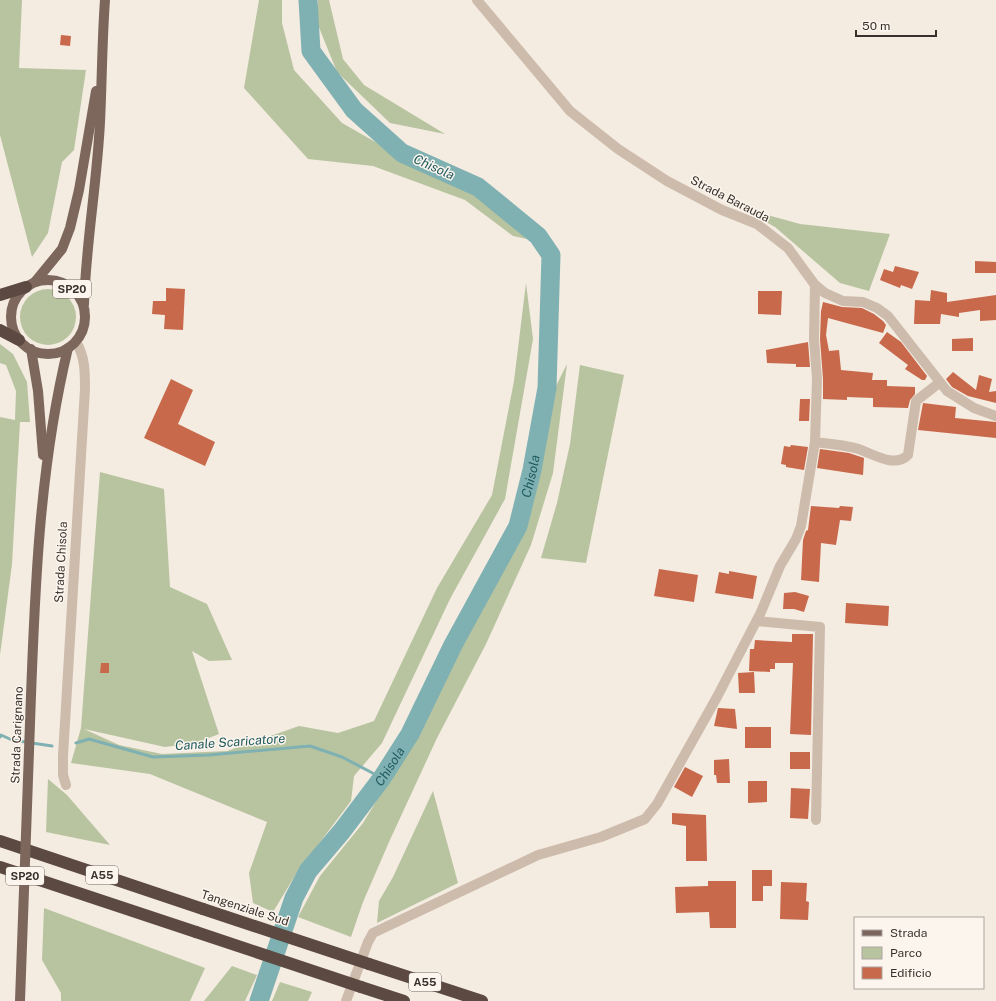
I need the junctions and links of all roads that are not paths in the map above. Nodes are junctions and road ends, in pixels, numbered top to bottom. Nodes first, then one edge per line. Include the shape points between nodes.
1 (105, 0) edge
2 (477, 0) edge
3 (101, 66) junction
4 (31, 285) junction
5 (815, 285) junction
6 (0, 296) edge
7 (84, 304) junction
8 (0, 330) edge
9 (19, 340) junction
10 (72, 345) junction
11 (31, 349) junction
12 (939, 383) junction
13 (996, 416) edge
14 (815, 442) junction
15 (45, 469) junction
16 (757, 621) junction
17 (66, 785) dead end
18 (816, 820) dead end
19 (3, 841) edge
20 (0, 866) edge
21 (20, 1001) edge
22 (346, 1001) edge
23 (404, 1001) edge
24 (482, 1001) edge

1 - 3 main road, SP20
2 - 5 street, Strada Barauda via 570,111 618,149 667,181 722,210 757,224 788,248
3 - 4 main road, SP20 via 70,228 62,249
3 - 7 main road, SP20 via 100,122 85,263
4 - 6 highway
4 - 7 main road, SP20 via 46,280 57,280 75,291
4 - 9 main road, SP20 via 18,296 13,306 13,330
5 - 12 street, Strada Barauda via 825,293 843,300 863,302 888,316
5 - 14 street
7 - 10 main road, SP20 via 85,322 82,333
8 - 9 highway
9 - 11 main road
10 - 11 main road via 49,354
10 - 15 main road, SP20 via 57,393
10 - 17 street, Strada Chisola via 81,350 85,389 63,756
11 - 15 main road, SP20
12 - 13 street, Strada Barauda via 960,400
12 - 14 street via 916,401 908,455 901,460 893,461 872,456 861,450
14 - 16 street via 801,526 780,566
15 - 21 main road, Strada Carignano / SP20, bridge via 33,655
16 - 18 street via 820,627
16 - 22 street via 657,804 645,819 601,837 538,854 373,933
19 - 24 highway, Tangenziale Sud / A55, bridge
20 - 23 highway, A55, bridge

